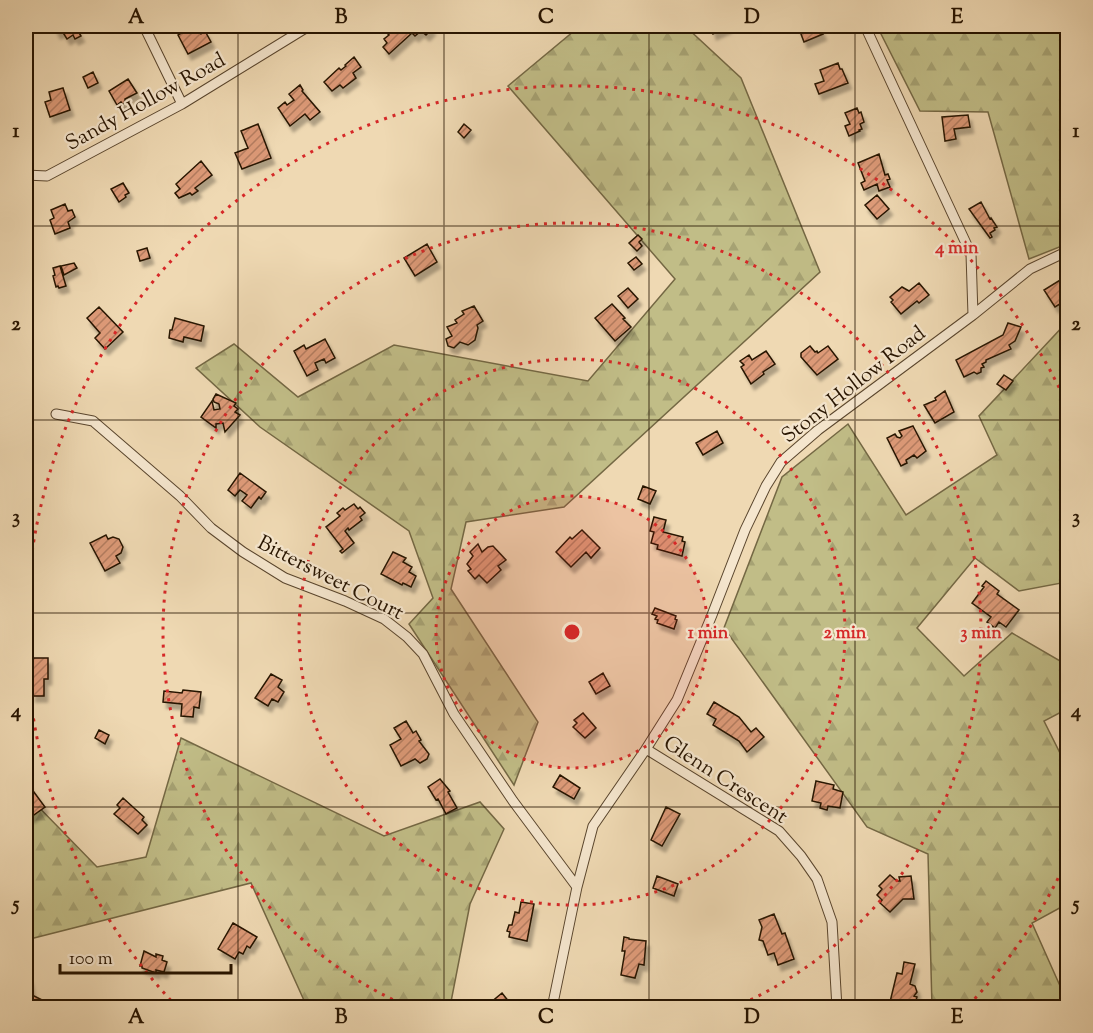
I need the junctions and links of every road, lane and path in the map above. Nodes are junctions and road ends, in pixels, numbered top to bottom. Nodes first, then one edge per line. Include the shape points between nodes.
1 (144, 26) edge
2 (309, 26) edge
3 (865, 26) edge
4 (182, 104) junction
5 (26, 176) edge
6 (1068, 251) edge
7 (973, 315) junction
8 (56, 414) dead end
9 (646, 749) junction
10 (577, 887) junction
11 (552, 1008) edge
12 (837, 1008) edge

1 - 4 street
2 - 4 street, Sandy Hollow Road
3 - 7 street via 971,254
4 - 5 street, Sandy Hollow Road via 47,176
6 - 7 street, Stony Hollow Road via 1030,270
7 - 9 street, Stony Hollow Road via 818,430 782,462 745,530 676,700
8 - 10 street, Bittersweet Court via 93,421 243,552 285,578 384,619 407,637 423,654 454,714 506,792
9 - 10 street, Stony Hollow Road via 593,826
9 - 12 street, Glenn Crescent via 779,831 801,856 817,879 832,922
10 - 11 street, Stony Hollow Road

